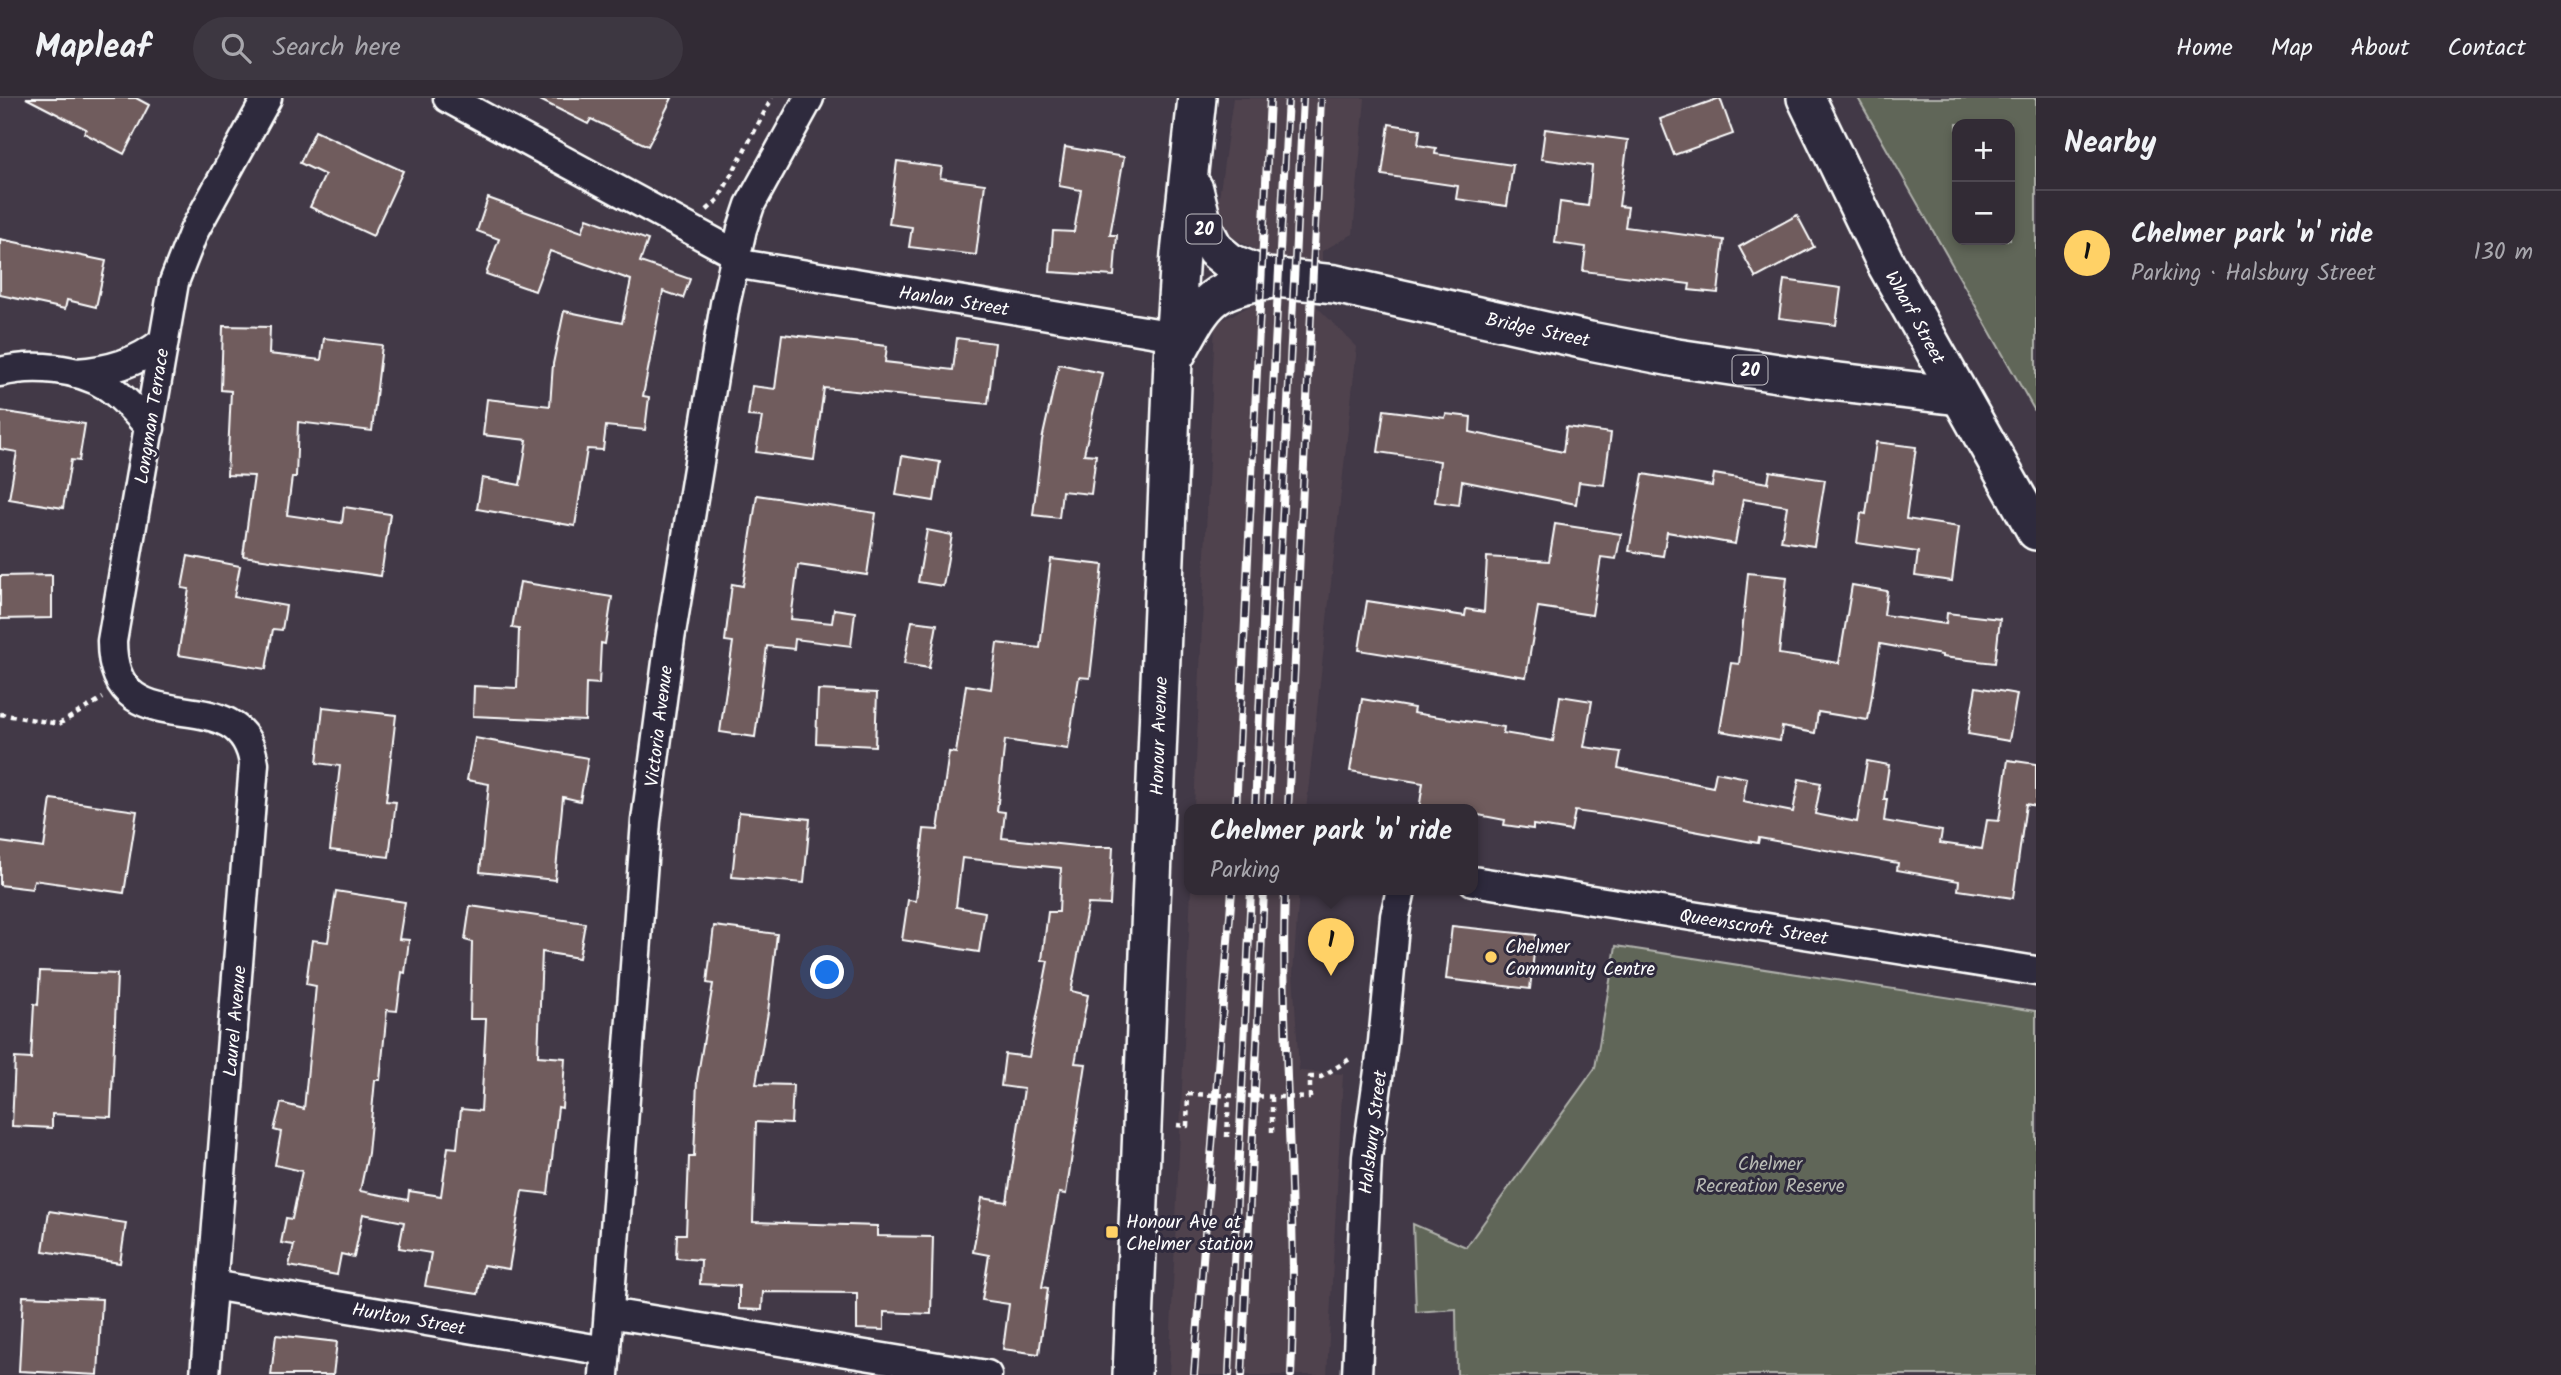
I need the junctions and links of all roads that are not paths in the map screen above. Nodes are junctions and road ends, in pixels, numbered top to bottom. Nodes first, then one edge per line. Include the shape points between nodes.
1 (267, 98) edge
2 (448, 98) edge
3 (809, 98) edge
4 (1197, 98) edge
5 (1806, 98) edge
6 (1189, 164) junction
7 (735, 259) junction
8 (1275, 279) junction
9 (163, 342) junction
10 (1174, 348) junction
11 (0, 372) edge
12 (70, 373) junction
13 (1959, 396) junction
14 (150, 428) junction
15 (2036, 531) edge
16 (184, 711) joint
17 (1478, 882) edge
18 (1400, 895) edge
19 (2036, 971) edge
20 (212, 1285) junction
21 (609, 1313) junction
22 (605, 1363) edge
23 (205, 1375) edge
24 (987, 1375) edge
25 (1132, 1375) edge
26 (1357, 1375) edge

1 - 9 street, Longman Terrace via 183,255
2 - 7 street, Hanlan Street
3 - 7 street, Victoria Avenue via 750,205
4 - 6 main road, Honour Avenue / 20
5 - 13 main road, Wharf Street via 1886,264
6 - 8 main road, Bridge Street / 20 via 1204,229 1215,250 1239,267
6 - 10 main road, Honour Avenue
7 - 10 street, Hanlan Street
7 - 21 street, Victoria Avenue via 656,732
8 - 10 main road via 1228,288 1212,297
8 - 13 main road, Bridge Street / 20 via 1335,285 1590,341 1744,369
9 - 12 street via 118,367
9 - 14 street, Longman Terrace
10 - 25 main road, Honour Avenue
11 - 12 street via 25,367
12 - 14 street via 110,388
13 - 15 main road, Wharf Street
14 - 16 street, Longman Terrace via 113,631 113,661 123,686 133,696
16 - 20 street, Laurel Avenue via 216,717 239,730 250,747 254,770
17 - 19 street, Queenscroft Street
18 - 26 street, Halsbury Street via 1367,1157
20 - 22 street, Hurlton Street
20 - 23 street, Laurel Avenue
21 - 22 street, Victoria Avenue
21 - 24 street

